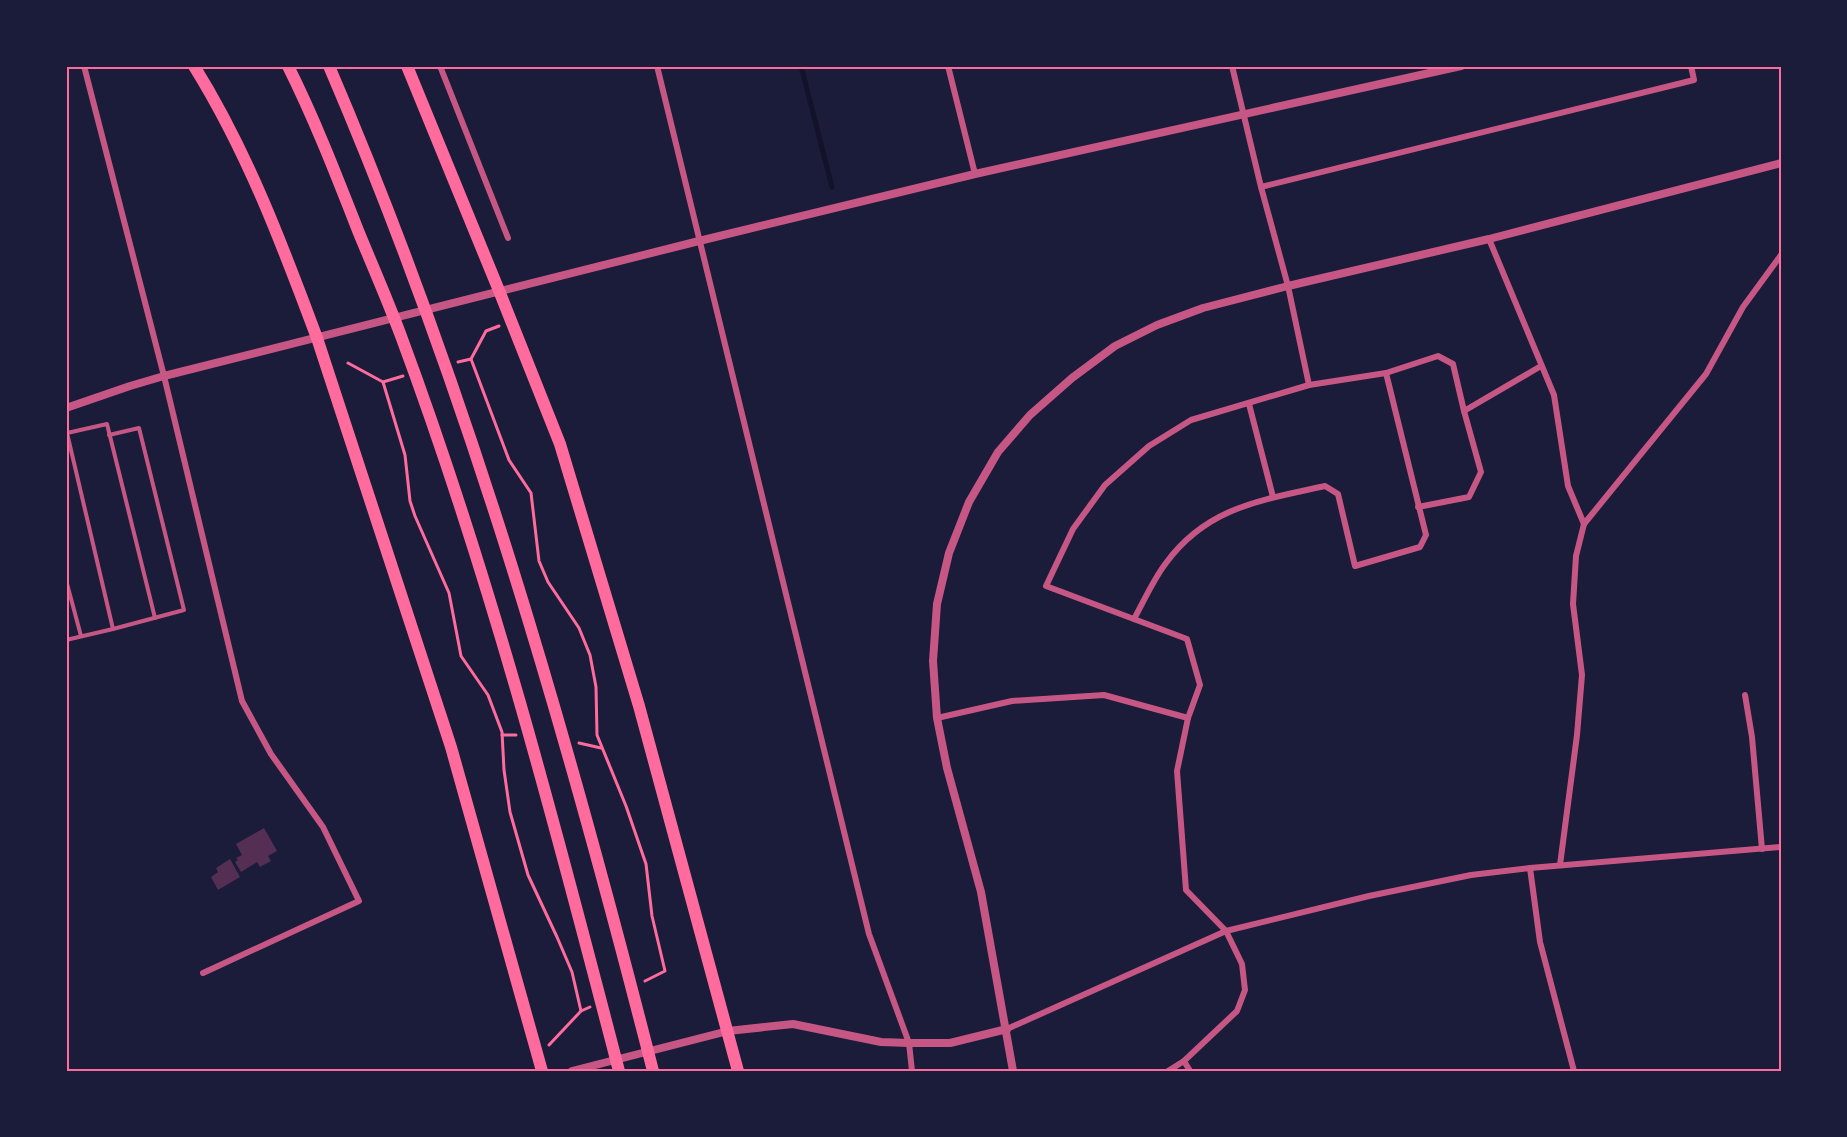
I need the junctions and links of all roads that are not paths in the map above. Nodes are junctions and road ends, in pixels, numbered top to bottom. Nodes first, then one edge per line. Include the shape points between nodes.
1 (84, 66) edge
2 (194, 66) edge
3 (288, 66) edge
4 (329, 66) edge
5 (407, 66) edge
6 (440, 66) edge
7 (657, 66) edge
8 (948, 66) edge
9 (1232, 66) edge
10 (1461, 66) edge
11 (1691, 66) edge
12 (1244, 114) junction
13 (1781, 163) edge
14 (975, 174) junction
15 (1261, 187) junction
16 (508, 238) dead end
17 (1489, 240) junction
18 (699, 241) junction
19 (1781, 255) edge
20 (1288, 286) junction
21 (500, 293) junction
22 (317, 338) junction
23 (1541, 366) junction
24 (1386, 373) junction
25 (164, 376) junction
26 (1309, 386) junction
27 (1249, 404) junction
28 (66, 408) edge
29 (1464, 411) junction
30 (67, 433) edge
31 (109, 435) junction
32 (1273, 497) junction
33 (1418, 507) junction
34 (1584, 524) junction
35 (66, 580) edge
36 (155, 618) junction
37 (1134, 620) junction
38 (113, 629) junction
39 (81, 636) junction
40 (66, 640) edge
41 (1745, 696) dead end
42 (937, 718) junction
43 (1188, 718) junction
44 (1781, 847) edge
45 (1762, 849) junction
46 (1560, 865) junction
47 (1530, 868) junction
48 (1226, 931) junction
49 (203, 973) dead end
50 (1006, 1029) junction
51 (728, 1031) junction
52 (909, 1043) junction
53 (1184, 1061) junction
54 (542, 1071) edge
55 (572, 1071) edge
56 (619, 1071) edge
57 (653, 1071) edge
58 (738, 1071) edge
59 (912, 1071) edge
60 (1013, 1071) edge
61 (1168, 1071) edge
62 (1190, 1071) edge
63 (1574, 1071) edge

1 - 25 street
2 - 22 highway via 279,235
3 - 56 highway via 401,335 457,495 512,675
4 - 57 highway via 380,191 487,487 544,667
5 - 21 highway
6 - 16 street
7 - 18 street
8 - 14 street
9 - 12 street
10 - 12 street
11 - 15 street via 1694,80
12 - 14 street
12 - 15 street
13 - 17 street
14 - 18 street
15 - 20 street
17 - 20 street
17 - 23 street
18 - 21 street
18 - 52 street via 869,934
19 - 34 street via 1743,307 1706,374
20 - 26 street
20 - 42 street via 1203,308 1115,346 1030,416 998,452 969,502 949,553 937,604 933,661
21 - 22 street
21 - 51 highway via 560,444 636,694
22 - 25 street
22 - 54 highway via 451,747
23 - 29 street
23 - 34 street via 1554,395 1568,486
24 - 26 street
24 - 29 street via 1438,356 1453,364
24 - 33 street
25 - 28 street
25 - 49 street via 242,701 271,753 323,827 359,901
26 - 27 street
27 - 32 street
27 - 37 street via 1191,420 1149,446 1105,485 1073,529 1046,586
29 - 33 street via 1481,472 1473,489 1468,497
30 - 31 lane via 107,424
30 - 38 lane
31 - 36 lane
31 - 36 lane via 139,428 142,439 184,610
32 - 33 street via 1325,486 1338,494 1355,566 1420,547 1426,535
32 - 37 street via 1223,513 1191,534 1165,563
34 - 46 street via 1576,556 1573,604 1582,675
35 - 39 lane
36 - 38 lane
37 - 43 street via 1187,639 1200,685
38 - 39 lane
39 - 40 lane
41 - 45 street
42 - 43 street via 1011,701 1104,695
42 - 50 street via 981,892
43 - 48 street via 1177,771 1186,890
44 - 45 street
45 - 46 street
46 - 47 street
47 - 48 street via 1471,875
47 - 63 street via 1539,942
48 - 50 street
48 - 53 street via 1242,964 1245,990 1237,1011
50 - 52 street via 950,1043
50 - 60 street
51 - 52 street via 793,1023 881,1042
51 - 55 street
51 - 58 highway
52 - 59 street
53 - 61 street
53 - 62 street

